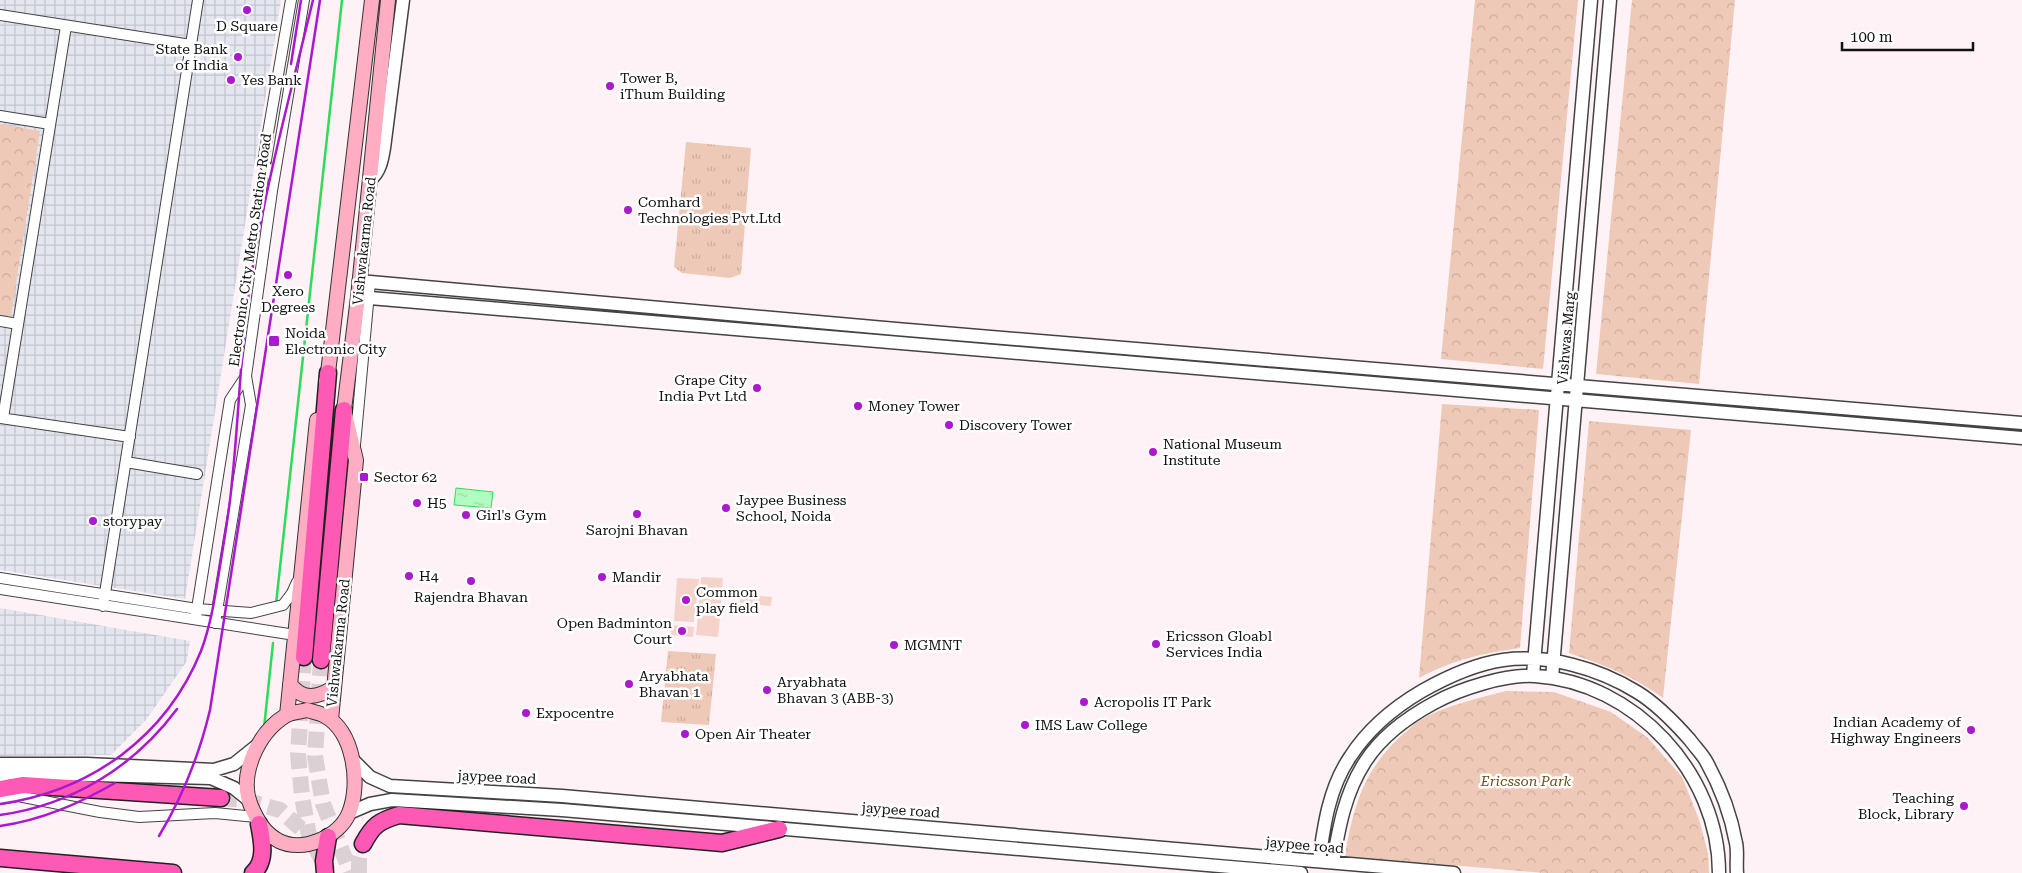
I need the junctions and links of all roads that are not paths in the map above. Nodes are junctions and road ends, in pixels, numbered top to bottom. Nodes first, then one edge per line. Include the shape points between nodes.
1 (198, 0) edge
2 (291, 0) edge
3 (304, 0) edge
4 (372, 0) edge
5 (388, 0) edge
6 (403, 0) edge
7 (1591, 0) edge
8 (1610, 0) edge
9 (0, 15) edge
10 (371, 17) junction
11 (386, 19) junction
12 (66, 26) junction
13 (191, 45) junction
14 (367, 52) junction
15 (382, 54) junction
16 (0, 116) edge
17 (50, 124) junction
18 (274, 178) junction
19 (370, 180) junction
20 (365, 281) junction
21 (364, 298) junction
22 (0, 321) edge
23 (18, 324) junction
24 (328, 373) junction
25 (246, 376) junction
26 (1558, 384) junction
27 (1577, 386) junction
28 (1557, 399) junction
29 (1576, 401) junction
30 (344, 410) junction
31 (1, 418) edge
32 (2022, 423) edge
33 (130, 438) junction
34 (2022, 438) edge
35 (354, 453) junction
36 (126, 462) junction
37 (197, 474) dead end
38 (301, 570) junction
39 (0, 578) edge
40 (0, 589) edge
41 (105, 595) junction
42 (103, 606) junction
43 (197, 609) junction
44 (216, 611) junction
45 (195, 620) junction
46 (215, 623) junction
47 (295, 635) junction
48 (304, 657) tunnel mouth
49 (1534, 659) junction
50 (321, 660) tunnel mouth
51 (1554, 661) junction
52 (1533, 675) junction
53 (1552, 678) junction
54 (290, 684) junction
55 (334, 687) junction
56 (286, 715) junction
57 (331, 720) junction
58 (260, 744) junction
59 (354, 761) junction
60 (0, 764) edge
61 (0, 776) edge
62 (0, 790) edge
63 (562, 796) junction
64 (0, 798) edge
65 (220, 798) tunnel mouth
66 (250, 802) junction
67 (562, 810) junction
68 (349, 813) junction
69 (818, 818) junction
70 (258, 821) junction
71 (779, 829) junction
72 (818, 832) junction
73 (328, 837) junction
74 (363, 844) tunnel mouth
75 (0, 858) edge
76 (1150, 860) junction
77 (1319, 861) junction
78 (1333, 862) junction
79 (173, 873) edge
80 (253, 873) edge
81 (325, 873) edge
82 (1184, 873) edge
83 (1301, 873) edge
84 (1454, 873) edge
85 (1719, 873) edge
86 (1737, 873) edge

1 - 13 street
2 - 18 street via 263,162
3 - 18 street, Electronic City Metro Station Road
4 - 10 main road, Vishwakarma Road
5 - 11 main road, Vishwakarma Road
6 - 19 street via 384,148 375,176
7 - 26 street, Vishwas Marg
8 - 27 street, Vishwas Marg
9 - 12 street
10 - 11 main road via 377,26 384,24
10 - 14 main road, Vishwakarma Road
11 - 15 main road, Vishwakarma Road
12 - 13 street
12 - 17 street
13 - 33 street
14 - 15 main road via 370,45 376,44 382,48
14 - 24 main road, Vishwakarma Road
15 - 19 main road, Vishwakarma Road
16 - 17 street
17 - 23 street
18 - 25 street, Electronic City Metro Station Road
19 - 20 main road, Vishwakarma Road
20 - 21 main road, Vishwakarma Road
20 - 26 street
21 - 28 street
21 - 30 main road, Vishwakarma Road
21 - 35 street
22 - 23 street
23 - 31 street
24 - 38 main road, Vishwakarma Road via 318,406
24 - 48 highway
25 - 43 street via 230,400
25 - 44 street, Electronic City Metro Station Road via 251,405
26 - 27 street
26 - 28 street, Vishwas Marg
27 - 29 street, Vishwas Marg
27 - 32 street
28 - 29 street
28 - 49 street, Vishwas Marg
29 - 34 street
29 - 51 street, Vishwas Marg
30 - 35 main road, Vishwakarma Road
30 - 50 highway
31 - 33 street
33 - 36 street
35 - 55 main road, Vishwakarma Road via 356,460
36 - 37 street
36 - 41 street
38 - 44 street via 292,593 283,605 252,613
38 - 47 main road, Vishwakarma Road
39 - 41 street
40 - 42 street
41 - 42 street
41 - 43 street
42 - 45 street
43 - 44 street
43 - 45 street
44 - 46 street, Electronic City Metro Station Road
45 - 46 street
46 - 47 street
47 - 54 main road, Vishwakarma Road
49 - 51 street
49 - 52 street, Vishwas Marg
49 - 77 street via 1502,660 1447,677 1402,703 1373,726 1349,757 1335,786
51 - 53 street, Vishwas Marg
51 - 86 street via 1594,671 1638,692 1675,723 1705,759 1725,801 1736,844
52 - 53 street
52 - 78 street via 1494,681 1450,694 1412,715 1388,736 1366,761 1352,787 1342,815
53 - 85 street via 1575,682 1612,697 1643,719 1671,746 1697,783 1713,822
54 - 55 main road via 297,692 314,696
54 - 56 main road, Vishwakarma Road
55 - 57 main road, Vishwakarma Road
56 - 57 main road via 307,710 324,714
56 - 58 main road
57 - 59 main road
58 - 60 street via 234,764 214,770
58 - 66 main road via 248,777
59 - 63 street, jaypee road via 370,777 390,786
59 - 68 main road via 354,788
61 - 66 street via 211,778 234,788
62 - 65 highway via 23,785
63 - 67 street
63 - 69 street, jaypee road
64 - 70 street via 18,796 139,816 214,813
66 - 70 main road
67 - 68 street via 392,800 370,804
67 - 71 street
68 - 73 main road
69 - 72 street
69 - 77 street, jaypee road
70 - 73 main road via 278,840 291,844 303,845
70 - 80 highway via 264,849 258,869
71 - 72 street
71 - 74 highway via 722,843 399,815 380,821
72 - 76 street
73 - 81 highway
75 - 79 highway
76 - 82 street
76 - 83 street
77 - 78 street, jaypee road
78 - 84 street, jaypee road

